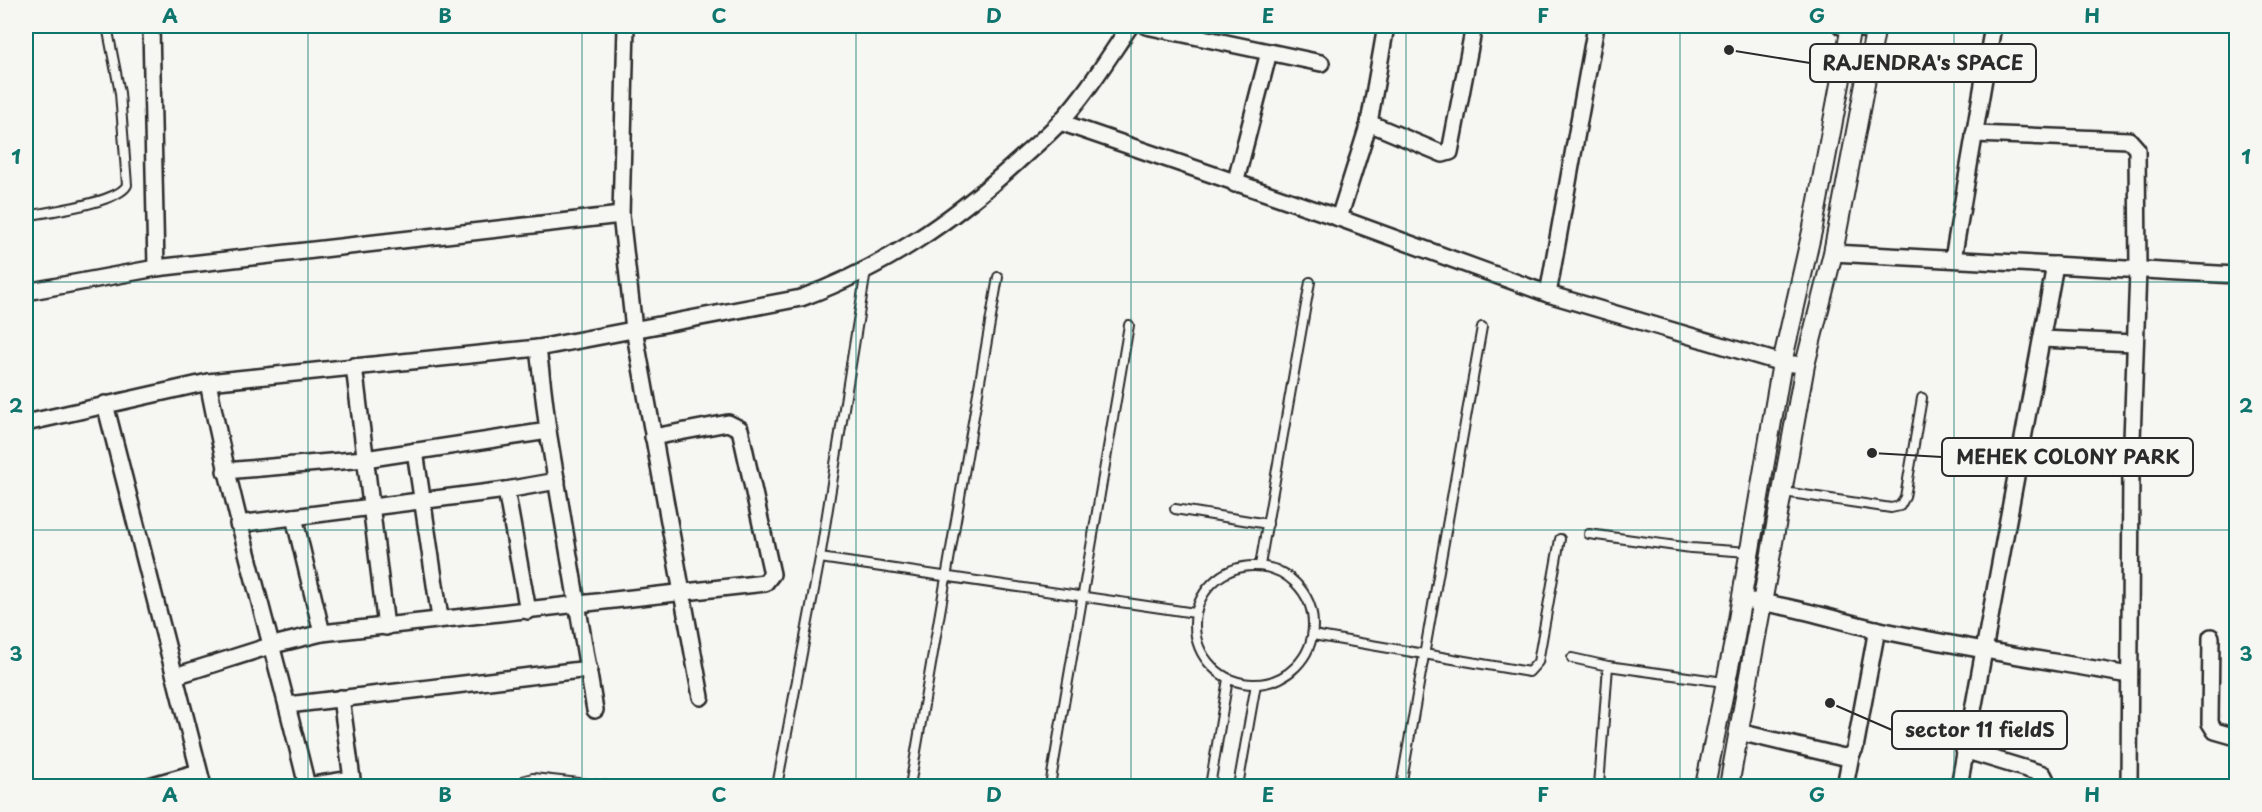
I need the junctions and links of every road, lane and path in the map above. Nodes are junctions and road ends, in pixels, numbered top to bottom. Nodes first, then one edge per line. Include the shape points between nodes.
1 (107, 26) edge
2 (151, 26) edge
3 (626, 26) edge
4 (1130, 26) edge
5 (1146, 26) edge
6 (1386, 26) edge
7 (1474, 26) edge
8 (1596, 26) edge
9 (1848, 26) edge
10 (1993, 26) edge
11 (1876, 28) edge
12 (1269, 52) junction
13 (1321, 63) dead end
14 (1060, 122) junction
15 (1369, 123) junction
16 (1974, 134) junction
17 (1235, 184) junction
18 (621, 215) junction
19 (26, 216) edge
20 (1340, 218) junction
21 (1833, 253) junction
22 (1953, 259) junction
23 (2055, 265) junction
24 (156, 268) junction
25 (2138, 270) junction
26 (866, 271) junction
27 (2236, 275) edge
28 (998, 277) dead end
29 (1310, 282) dead end
30 (26, 292) edge
31 (1548, 294) junction
32 (1129, 325) dead end
33 (1482, 327) dead end
34 (634, 329) junction
35 (2042, 339) junction
36 (2135, 343) junction
37 (538, 348) junction
38 (1782, 363) junction
39 (1805, 365) junction
40 (354, 366) junction
41 (208, 382) junction
42 (1922, 398) dead end
43 (105, 404) junction
44 (26, 423) edge
45 (548, 431) junction
46 (653, 437) junction
47 (415, 451) junction
48 (364, 459) junction
49 (225, 471) junction
50 (557, 481) junction
51 (506, 490) junction
52 (1784, 492) junction
53 (422, 501) junction
54 (370, 508) junction
55 (1175, 509) dead end
56 (294, 517) junction
57 (238, 524) junction
58 (1268, 524) junction
59 (1589, 534) dead end
60 (1560, 539) dead end
61 (1749, 552) junction
62 (820, 558) junction
63 (1260, 565) junction
64 (947, 575) junction
65 (681, 594) junction
66 (1082, 596) junction
67 (1741, 600) junction
68 (1762, 602) junction
69 (579, 605) junction
70 (528, 611) junction
71 (1195, 613) junction
72 (440, 618) junction
73 (386, 627) junction
74 (1877, 629) junction
75 (321, 633) junction
76 (1313, 635) junction
77 (2211, 637) dead end
78 (273, 645) junction
79 (1985, 651) junction
80 (1423, 655) junction
81 (1572, 658) dead end
82 (1608, 666) junction
83 (589, 669) junction
84 (2128, 675) junction
85 (175, 676) junction
86 (1228, 679) junction
87 (1724, 682) junction
88 (1256, 684) junction
89 (701, 697) dead end
90 (341, 698) junction
91 (288, 705) junction
92 (595, 710) dead end
93 (1739, 732) junction
94 (2236, 737) edge
95 (1964, 750) junction
96 (1851, 755) junction
97 (201, 779) edge
98 (149, 786) edge
99 (520, 786) edge
100 (607, 786) edge
101 (777, 786) edge
102 (910, 786) edge
103 (1050, 786) edge
104 (1210, 786) edge
105 (1238, 786) edge
106 (1401, 786) edge
107 (1599, 786) edge
108 (1705, 786) edge
109 (1729, 786) edge
110 (1845, 786) edge
111 (1959, 786) edge
112 (2049, 786) edge
113 (2129, 786) edge

1 - 19 lane via 120,93 127,185 116,195
2 - 24 street
3 - 18 street
4 - 14 street
5 - 12 street
6 - 15 street
7 - 15 street via 1450,152 1443,154
8 - 31 street
9 - 11 street
9 - 38 street via 1813,227
10 - 16 street
11 - 21 street
12 - 13 street
12 - 17 street
14 - 17 street
14 - 26 street via 937,230
15 - 20 street
16 - 22 street
16 - 25 street via 2092,137 2129,140 2134,144 2139,164
17 - 20 street
18 - 24 street
18 - 34 street
20 - 31 street
21 - 22 street
21 - 39 street
22 - 23 street
23 - 25 street
23 - 35 street
24 - 30 street
25 - 27 street
25 - 36 street
26 - 34 street via 801,298
26 - 62 lane
28 - 64 lane
29 - 58 lane
31 - 38 street
32 - 66 lane
33 - 80 lane
34 - 37 street
34 - 46 street
35 - 36 street
35 - 79 street
36 - 84 street
37 - 40 street
37 - 45 street
38 - 39 street
38 - 61 street
39 - 52 street
40 - 41 street
40 - 48 street
41 - 43 street
41 - 49 street
42 - 52 lane via 1905,497 1900,506 1891,508
43 - 44 street
43 - 85 street
45 - 47 street
45 - 50 street
46 - 65 street
46 - 65 street via 728,423 740,429 772,574 765,583
47 - 48 street
47 - 53 street
48 - 49 street
48 - 54 street
49 - 57 street
50 - 51 street
50 - 69 street
51 - 53 street
51 - 70 street
52 - 68 street
53 - 54 street
53 - 72 street
54 - 56 street
54 - 73 street
55 - 58 lane
56 - 57 street
56 - 75 street
57 - 78 street
58 - 63 lane
59 - 61 lane
60 - 80 lane via 1535,668 1516,672
61 - 67 street
62 - 64 lane
62 - 101 lane
63 - 71 lane via 1242,566 1219,578 1201,597
63 - 76 lane via 1283,573 1302,589 1314,619
64 - 66 lane
64 - 102 lane
65 - 69 street
65 - 89 street
66 - 71 lane
66 - 103 lane
67 - 68 street
67 - 87 street
68 - 74 street
68 - 93 street
69 - 70 street
69 - 83 street
70 - 72 street
71 - 86 lane via 1195,633 1201,652
72 - 73 street
73 - 75 street
74 - 79 street
74 - 96 street
75 - 78 street
76 - 80 lane
76 - 88 lane via 1304,657 1287,675
77 - 94 street via 2210,723 2215,731
78 - 85 street
78 - 91 street
79 - 84 street
79 - 95 street
80 - 106 lane
81 - 82 lane
82 - 87 lane
82 - 107 lane
83 - 90 street
83 - 92 street
84 - 113 street
85 - 97 street
86 - 88 lane
86 - 104 lane
87 - 108 street
88 - 105 lane
90 - 91 street
90 - 91 street via 353,776 350,780 307,786
93 - 96 street via 1844,757
93 - 109 street
95 - 111 street
95 - 112 street via 2043,774
96 - 110 street
97 - 98 street
99 - 100 lane via 533,778

